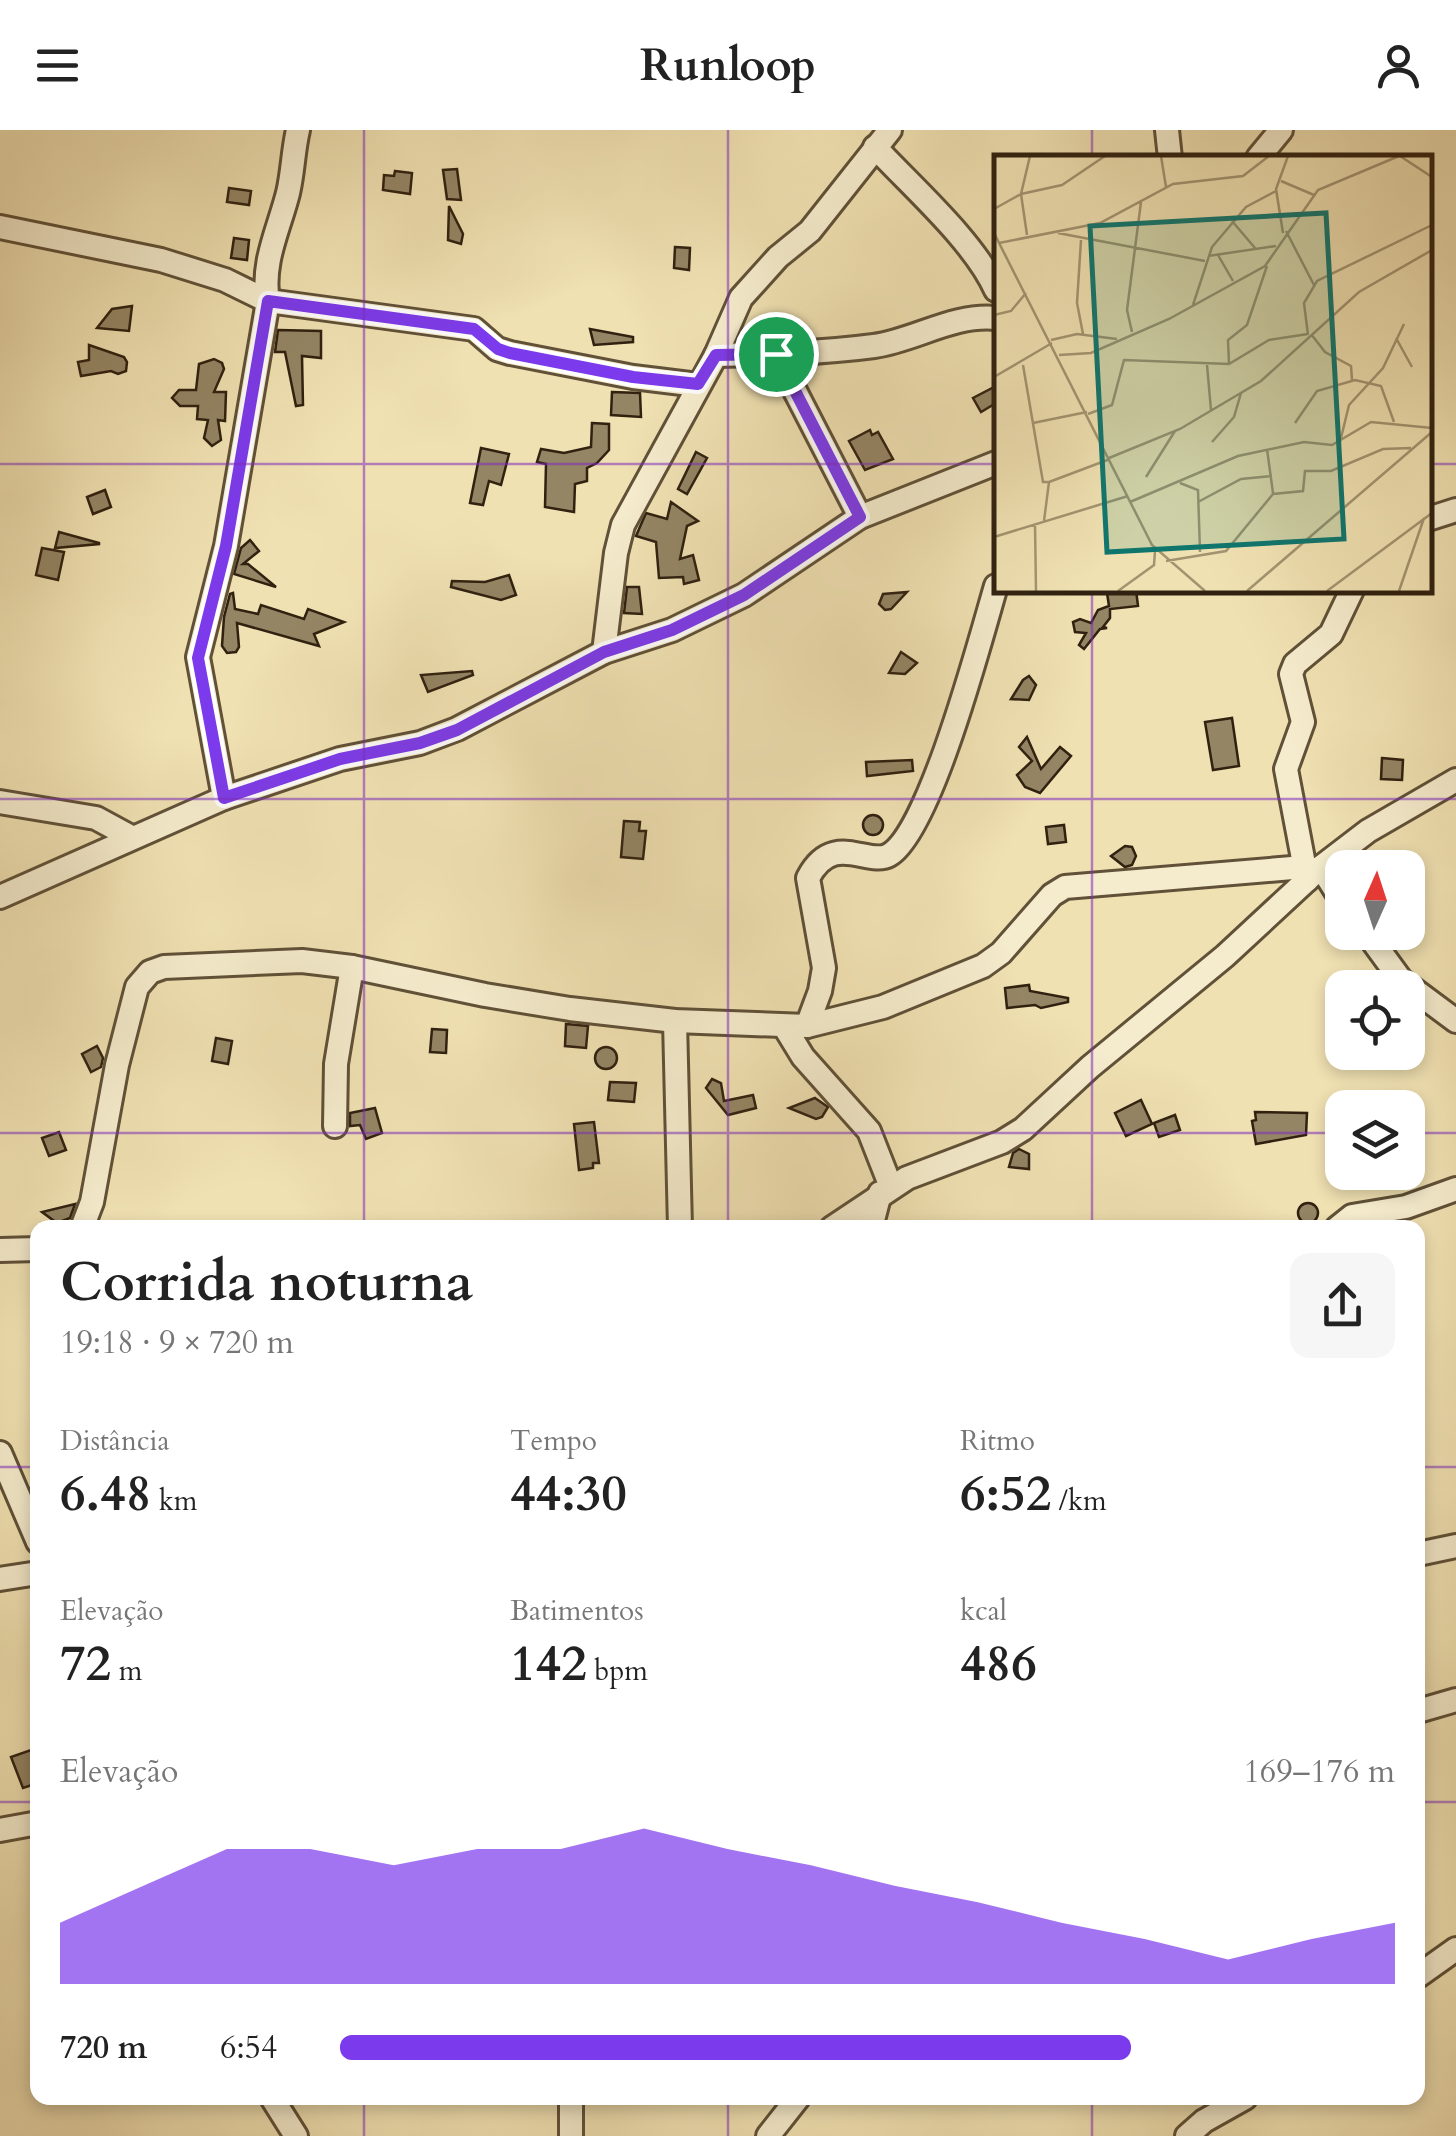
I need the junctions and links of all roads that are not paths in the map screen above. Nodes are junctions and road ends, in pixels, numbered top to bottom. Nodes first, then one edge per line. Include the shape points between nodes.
1 (298, 130) edge
2 (1167, 130) edge
3 (1281, 130) edge
4 (882, 139) edge
5 (1170, 155) edge
6 (1260, 155) edge
7 (0, 227) edge
8 (994, 287) edge
9 (268, 301) junction
10 (994, 318) edge
11 (776, 354) junction
12 (716, 355) junction
13 (698, 384) junction
14 (994, 464) edge
15 (1456, 510) edge
16 (860, 517) junction
17 (1431, 518) edge
18 (994, 592) edge
19 (1351, 592) edge
20 (604, 652) junction
21 (1456, 780) edge
22 (224, 798) junction
23 (0, 802) edge
24 (132, 837) junction
25 (1310, 871) junction
26 (1325, 885) edge
27 (0, 897) edge
28 (1379, 950) edge
29 (352, 967) junction
30 (674, 1021) junction
31 (1456, 1021) edge
32 (795, 1026) junction
33 (334, 1126) dead end
34 (1456, 1189) edge
35 (886, 1190) junction
36 (85, 1220) edge
37 (680, 1220) edge
38 (843, 1220) edge
39 (874, 1220) edge
40 (1347, 1220) edge
41 (0, 1250) edge
42 (30, 1250) edge
43 (0, 1453) edge
44 (30, 1523) edge
45 (1456, 1546) edge
46 (1425, 1553) edge
47 (30, 1574) edge
48 (0, 1579) edge
49 (1456, 1700) edge
50 (1425, 1709) edge
51 (30, 1825) edge
52 (0, 1830) edge
53 (1456, 1949) edge
54 (1425, 1971) edge
55 (276, 2105) edge
56 (571, 2105) edge
57 (792, 2105) edge
58 (1233, 2105) edge
59 (296, 2136) edge
60 (571, 2136) edge
61 (768, 2136) edge
62 (1187, 2136) edge

1 - 9 street via 271,246
2 - 5 street
3 - 6 street
4 - 8 street
4 - 12 street via 810,231 741,298
7 - 9 street via 161,260
9 - 13 street via 474,329 510,353
9 - 22 street via 226,546 198,658
10 - 11 street via 960,320 876,346
11 - 12 street
11 - 16 street
12 - 13 street
13 - 20 street via 623,524
14 - 16 street
15 - 17 street
16 - 20 street via 744,595 672,630
18 - 32 street via 932,792 900,844 881,858 855,852 827,857 808,878 824,968 820,991
19 - 25 street via 1331,634 1292,674 1302,722 1286,769
20 - 22 street via 457,730
21 - 25 street
22 - 24 street
23 - 24 street via 96,818
24 - 27 street
25 - 26 street
25 - 32 street via 1065,887 983,966 883,1007
25 - 35 street via 1225,956 1023,1128
28 - 31 street via 1401,980
29 - 30 street via 485,996
29 - 33 street
29 - 36 street via 302,961 150,972 137,987
30 - 32 street
30 - 37 street
32 - 35 street via 802,1057 869,1131
34 - 40 street
35 - 38 street
35 - 39 street
41 - 42 street
43 - 44 street
45 - 46 street
47 - 48 street
49 - 50 street
51 - 52 street
53 - 54 street
55 - 59 street
56 - 60 street
57 - 61 street
58 - 62 street

